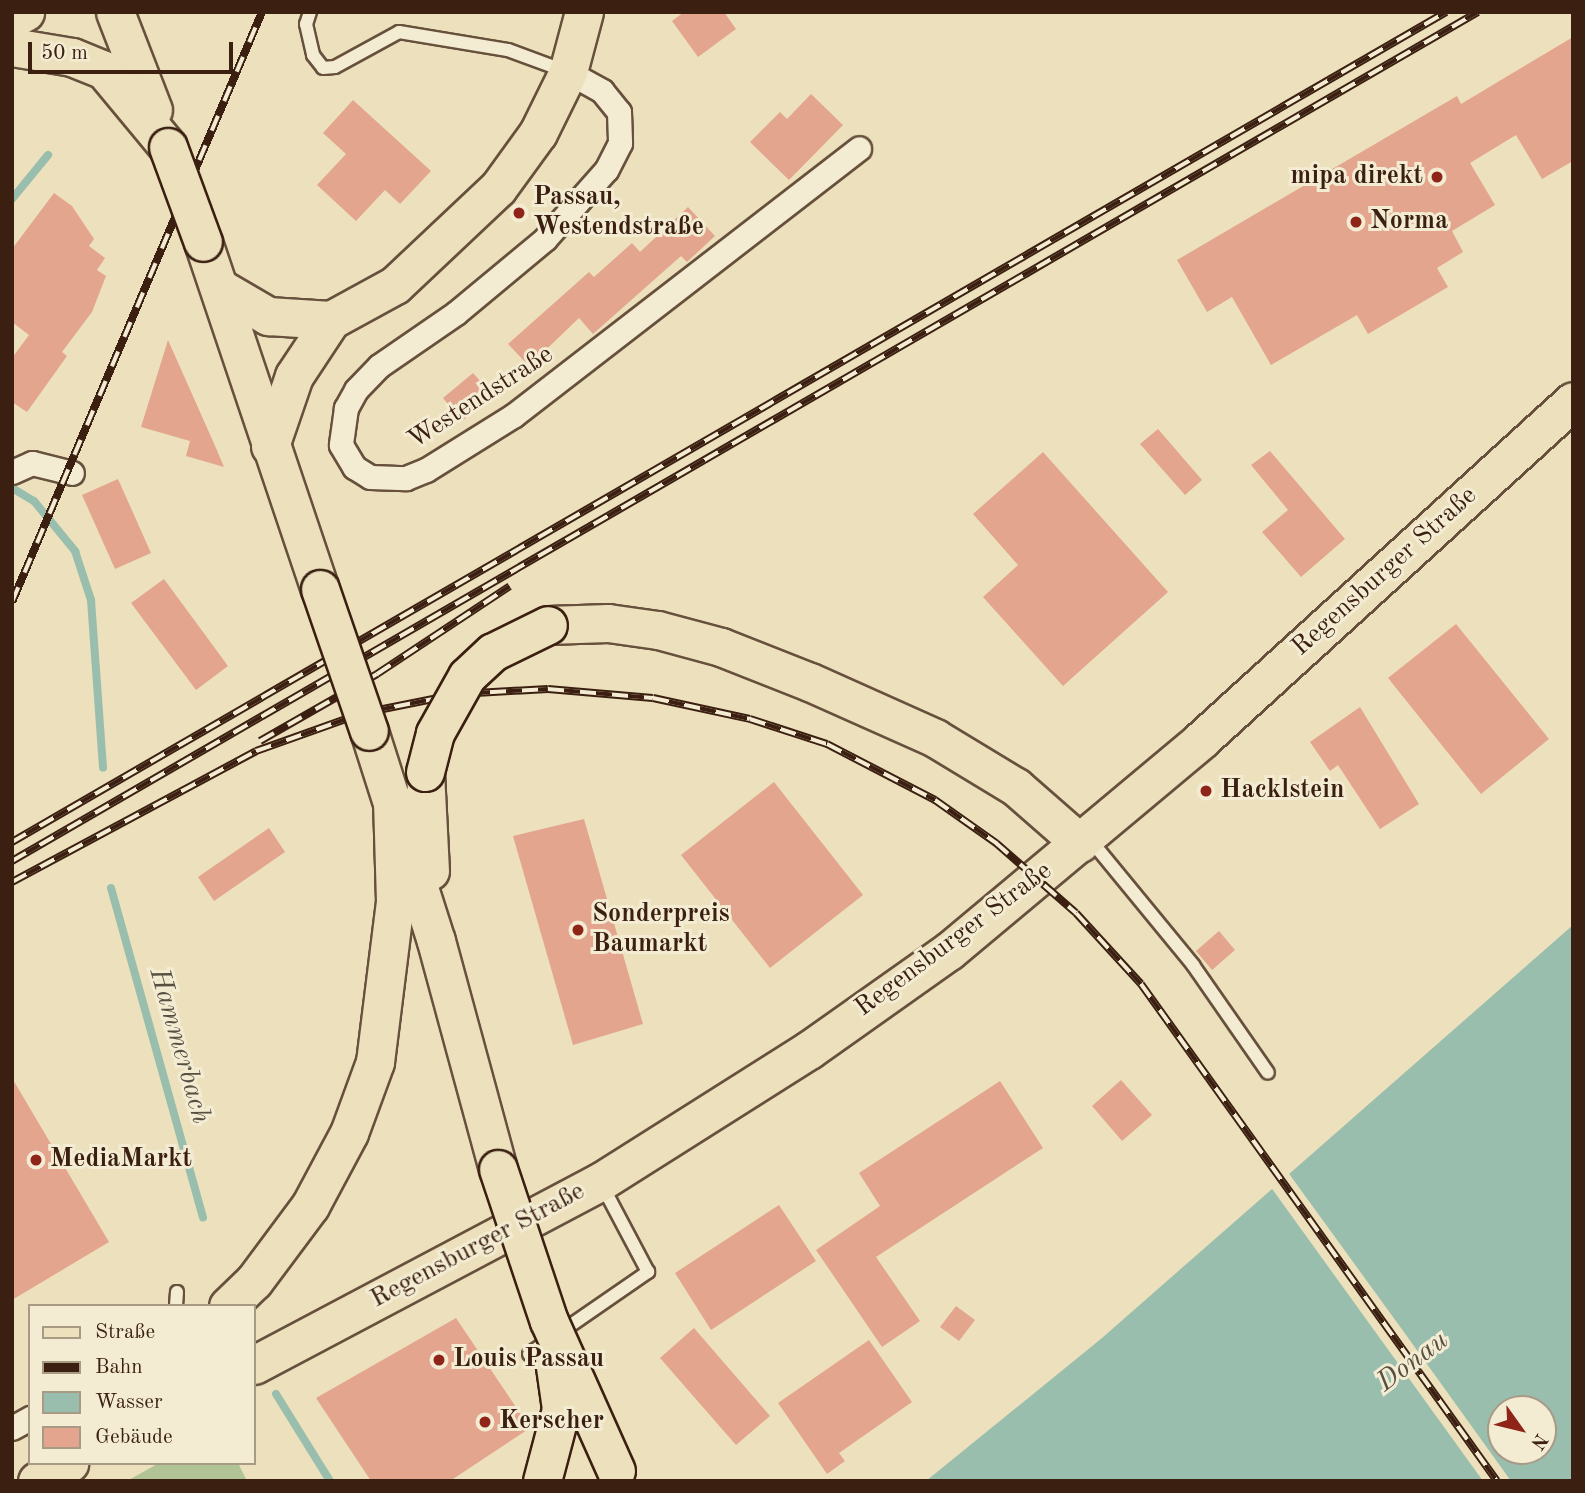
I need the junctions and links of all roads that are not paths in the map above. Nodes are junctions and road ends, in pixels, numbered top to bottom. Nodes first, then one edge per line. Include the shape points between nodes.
1 (25, 12) edge
2 (115, 12) edge
3 (310, 12) edge
4 (584, 12) edge
5 (12, 19) edge
6 (12, 47) edge
7 (568, 72) junction
8 (168, 147) junction
9 (859, 148) dead end
10 (220, 288) junction
11 (331, 320) junction
12 (1573, 401) edge
13 (270, 446) junction
14 (12, 472) edge
15 (72, 472) dead end
16 (392, 799) junction
17 (1084, 840) junction
18 (436, 942) junction
19 (1268, 1073) dead end
20 (600, 1182) junction
21 (230, 1304) edge
22 (549, 1321) junction
23 (529, 1354) dead end
24 (256, 1364) edge
25 (28, 1419) edge
26 (12, 1428) edge
27 (65, 1465) edge
28 (613, 1478) edge
29 (37, 1481) edge
30 (542, 1481) edge

1 - 5 main road
2 - 8 main road
3 - 7 lane via 306,23 313,55 323,68 335,67 399,32 508,50
4 - 7 main road
6 - 8 main road via 72,57 104,70
7 - 9 street, Westendstraße via 602,91 619,112 620,143 606,170 545,239 456,313 379,366 356,390 346,408 341,446 354,467 370,477 406,478 425,470 514,415
7 - 11 main road via 538,133 498,188 395,285
8 - 10 main road, bridge
10 - 11 main road via 268,316
10 - 13 main road
11 - 13 main road via 294,376
12 - 17 main road, Regensburger Straße
13 - 16 main road, bridge
14 - 15 street via 32,463
16 - 18 main road
16 - 21 main road via 395,901 375,1062 349,1133 310,1206 254,1281
17 - 18 main road, bridge via 1016,788 935,738 810,682 721,647 658,631 608,623 548,625 493,652 467,677 435,733 425,772
17 - 19 lane via 1193,965
17 - 20 main road, Regensburger Straße via 949,951 820,1042
18 - 22 main road, bridge via 498,1169
20 - 23 lane via 648,1272
20 - 24 main road, Regensburger Straße
22 - 28 main road, bridge
22 - 30 main road, bridge via 561,1409
25 - 26 street
27 - 29 main road

